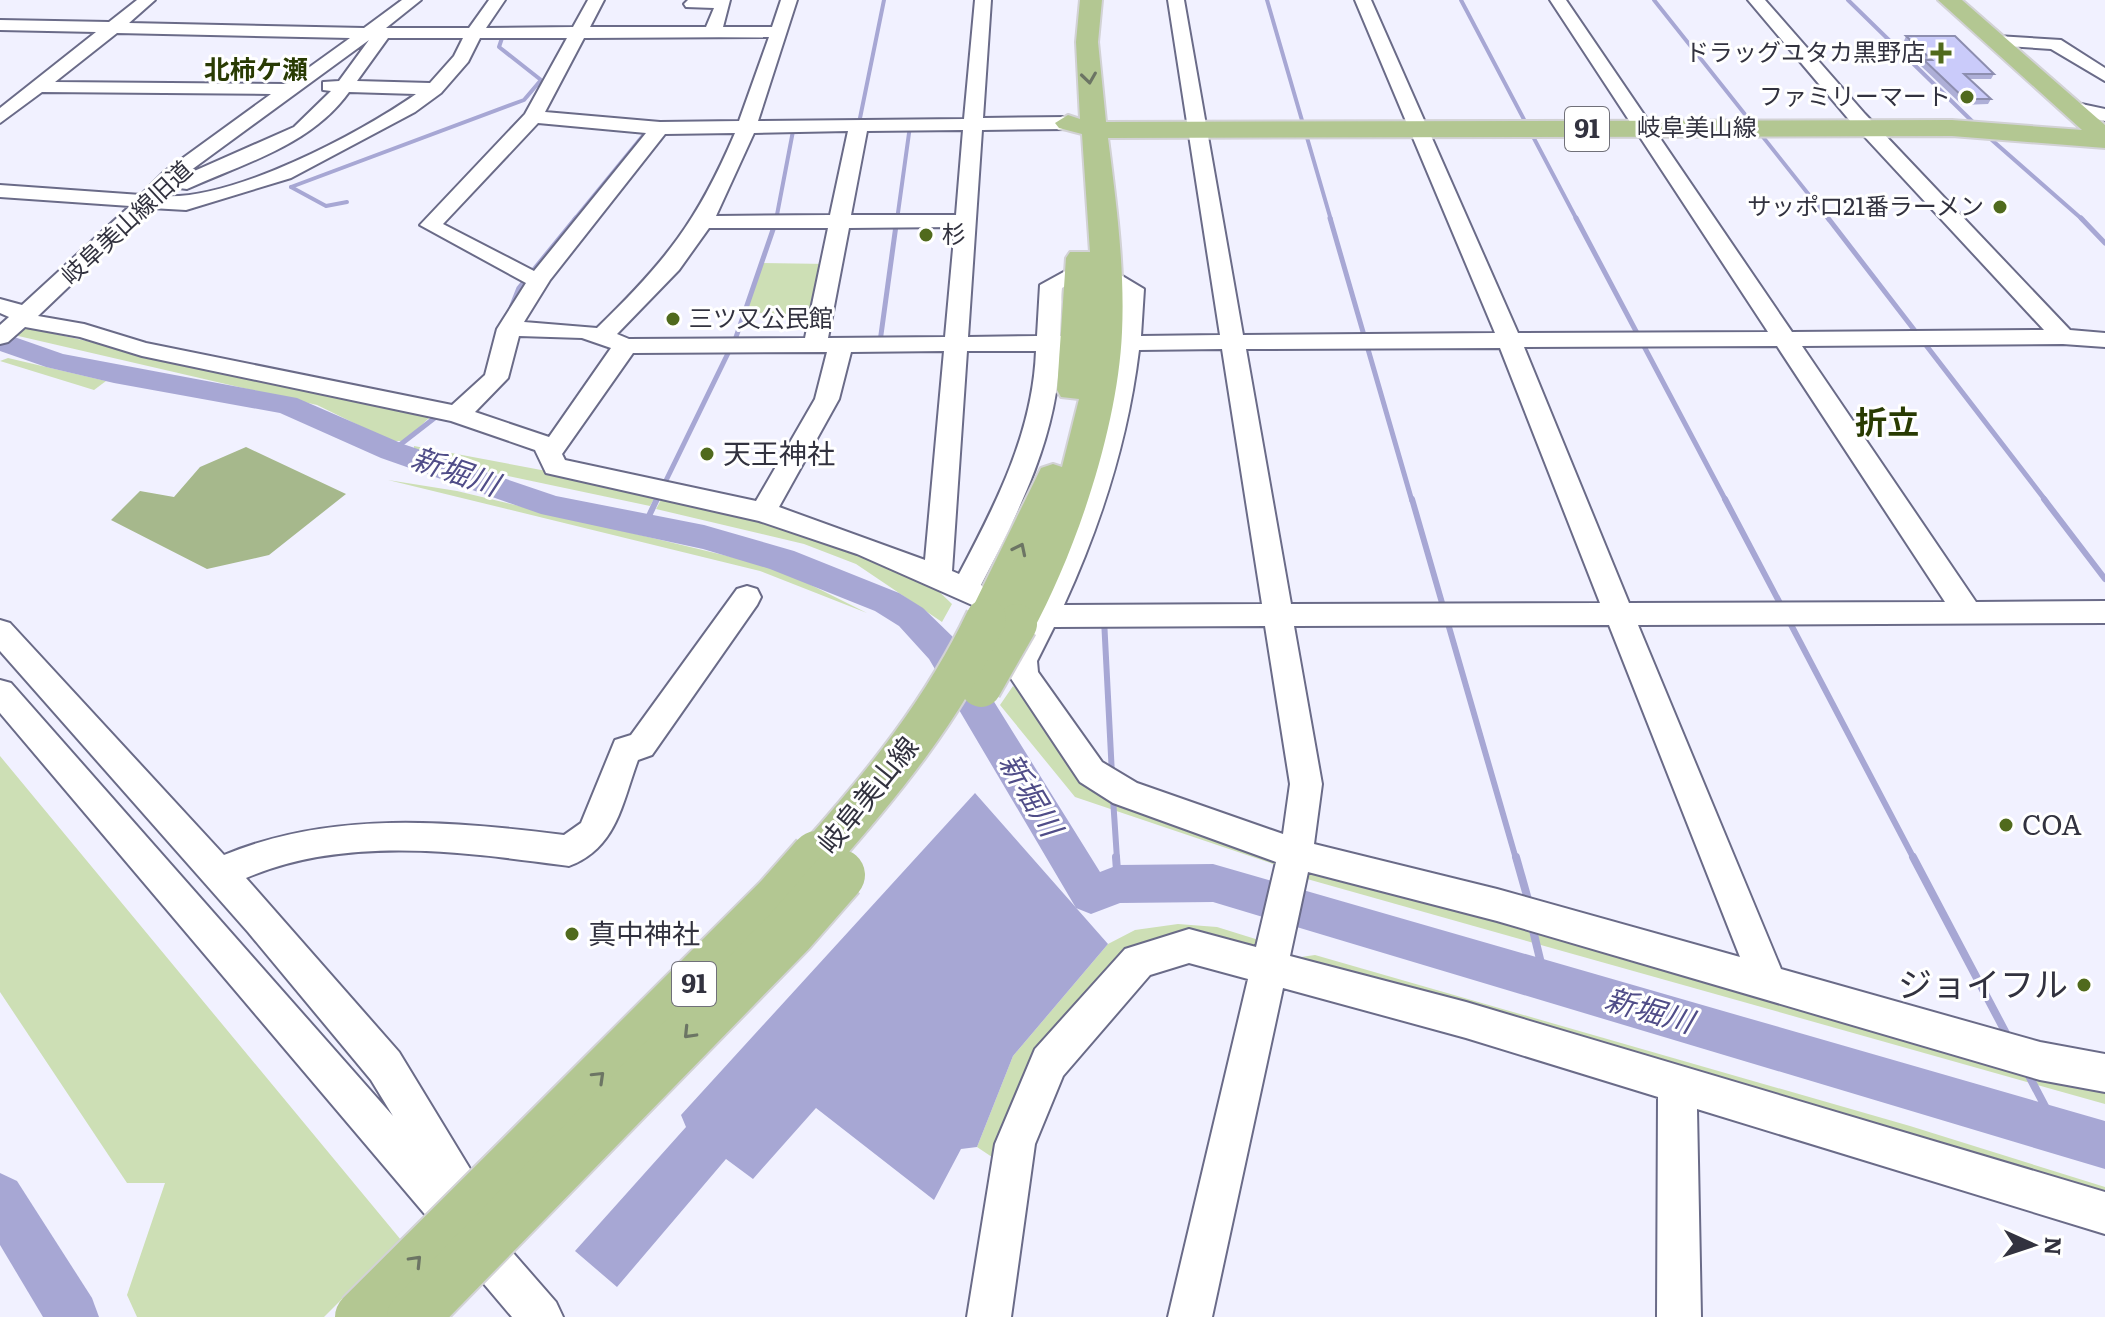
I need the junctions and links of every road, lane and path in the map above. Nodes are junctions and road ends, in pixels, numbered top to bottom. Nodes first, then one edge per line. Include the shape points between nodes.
1 (147, 0) edge
2 (413, 0) edge
3 (497, 0) edge
4 (596, 0) edge
5 (789, 0) edge
6 (983, 0) edge
7 (1075, 0) edge
8 (1091, 0) edge
9 (1176, 0) edge
10 (1363, 0) edge
11 (1558, 0) edge
12 (1756, 0) edge
13 (1949, 0) edge
14 (692, 4) dead end
15 (0, 25) edge
16 (113, 27) junction
17 (713, 31) junction
18 (474, 32) junction
19 (577, 32) junction
20 (779, 32) junction
21 (375, 33) junction
22 (1997, 41) junction
23 (2104, 79) edge
24 (38, 87) junction
25 (294, 87) junction
26 (342, 87) junction
27 (435, 89) junction
28 (0, 117) edge
29 (533, 117) junction
30 (1068, 123) junction
31 (1863, 123) junction
32 (1197, 124) junction
33 (1419, 124) junction
34 (1641, 124) junction
35 (749, 125) junction
36 (859, 125) junction
37 (974, 125) junction
38 (1096, 125) junction
39 (660, 128) junction
40 (301, 131) junction
41 (2103, 131) edge
42 (324, 153) junction
43 (0, 191) edge
44 (144, 201) junction
45 (965, 221) junction
46 (701, 222) junction
47 (840, 222) junction
48 (1092, 271) junction
49 (540, 278) junction
50 (0, 306) edge
51 (12, 328) edge
52 (509, 329) junction
53 (603, 335) junction
54 (2063, 337) junction
55 (1509, 340) junction
56 (2105, 340) edge
57 (1784, 341) junction
58 (1091, 343) junction
59 (1233, 343) junction
60 (815, 344) junction
61 (841, 345) junction
62 (627, 346) junction
63 (956, 346) junction
64 (458, 414) junction
65 (548, 451) junction
66 (763, 512) junction
67 (938, 576) junction
68 (747, 597) dead end
69 (1966, 610) junction
70 (1005, 611) junction
71 (2105, 612) edge
72 (1279, 614) junction
73 (1617, 615) junction
74 (0, 631) edge
75 (0, 692) edge
76 (1295, 858) junction
77 (218, 874) junction
78 (1270, 958) junction
79 (1768, 983) junction
80 (2105, 1073) edge
81 (1677, 1083) junction
82 (460, 1192) dead end
83 (2105, 1213) edge
84 (361, 1317) edge
85 (413, 1317) edge
86 (541, 1317) edge
87 (989, 1317) edge
88 (1190, 1317) edge
89 (1679, 1317) edge

1 - 16 street
2 - 21 street, 岐阜美山線旧道
3 - 18 street
4 - 19 street
5 - 20 street
6 - 37 street
7 - 30 main road, 岐阜美山線 / 91 via 1066,64
8 -> 38 main road, 岐阜美山線 / 91 via 1087,64
9 - 32 street
10 - 33 street
11 - 34 street
12 - 31 street
13 - 22 main road
14 - 17 street via 724,3
15 - 16 street
16 - 21 street
16 - 24 street
17 - 19 street
17 - 20 street
18 - 19 street
18 - 21 street
18 - 27 street via 462,58
19 - 29 street
20 - 35 street
21 - 25 street, 岐阜美山線旧道
21 - 26 street
22 - 23 street via 2055,44 2089,63
22 - 41 main road
24 - 25 street
24 - 28 street
25 - 26 street
25 - 44 street, 岐阜美山線旧道
26 - 27 street
26 - 40 street via 329,107
27 - 42 street
29 - 39 street
29 - 49 street via 430,225 525,276
30 - 37 street
30 - 38 main road, 岐阜美山線 / 91
30 - 48 main road, 岐阜美山線 / 91
31 - 34 main road, 岐阜美山線 / 91
31 - 41 main road, 岐阜美山線 / 91
31 - 54 street
32 - 33 main road, 岐阜美山線 / 91
32 - 38 main road, 岐阜美山線 / 91
32 - 59 street
33 - 34 main road, 岐阜美山線 / 91
33 - 55 street
34 - 57 street
35 - 36 street
35 - 39 street
35 - 46 street
36 - 37 street
36 - 47 street
37 - 45 street
38 - 48 main road, 岐阜美山線 / 91
39 - 49 street
40 - 42 street
40 - 44 street
42 - 44 street via 284,174 186,204
43 - 44 street
44 - 51 street, 岐阜美山線旧道
45 - 47 street
45 - 63 street
46 - 47 street
46 - 53 street via 672,265
47 - 60 street
48 - 58 main road, 岐阜美山線 / 91
48 - 58 street via 1133,289
49 - 52 street
50 - 51 street via 17,311
51 - 64 street via 84,331 142,349
52 - 53 street
52 - 64 street via 496,378
53 - 62 street
54 - 56 street
54 - 57 street
55 - 57 street
55 - 59 street
55 - 73 street
57 - 69 street
58 - 59 street
58 - 63 street
58 - 70 street via 1044,399 1025,474
58 - 70 main road, 岐阜美山線 / 91 via 1088,441 1076,480 1043,573
58 - 70 street via 1116,430 1096,486
59 - 72 street
60 - 61 street
60 - 62 street
61 - 63 street
61 - 66 street via 827,399
62 - 65 street
63 - 67 street
64 - 65 street via 546,445
65 - 66 street via 555,467
66 - 67 street
67 - 70 street
68 - 77 street via 641,746 626,749 594,833 569,851 457,836 392,837 249,858
69 - 71 street
69 - 73 street
70 - 72 street
70 - 76 street via 1023,674 1091,772 1125,793
84 -> 70 main road, 岐阜美山線 / 91, bridge via 790,888 943,701
70 -> 85 main road, 岐阜美山線 / 91, bridge via 950,735 859,852 789,932
72 - 73 street
72 - 76 street via 1306,784
73 - 79 street
74 - 77 street
75 - 86 street
76 - 78 street
76 - 79 street via 1497,905
77 - 82 street via 385,1066
78 - 81 street
78 - 87 street via 1189,946 1138,961 1049,1063 1015,1144
78 - 88 street
79 - 80 street via 2040,1061
81 - 83 street
81 - 89 street

